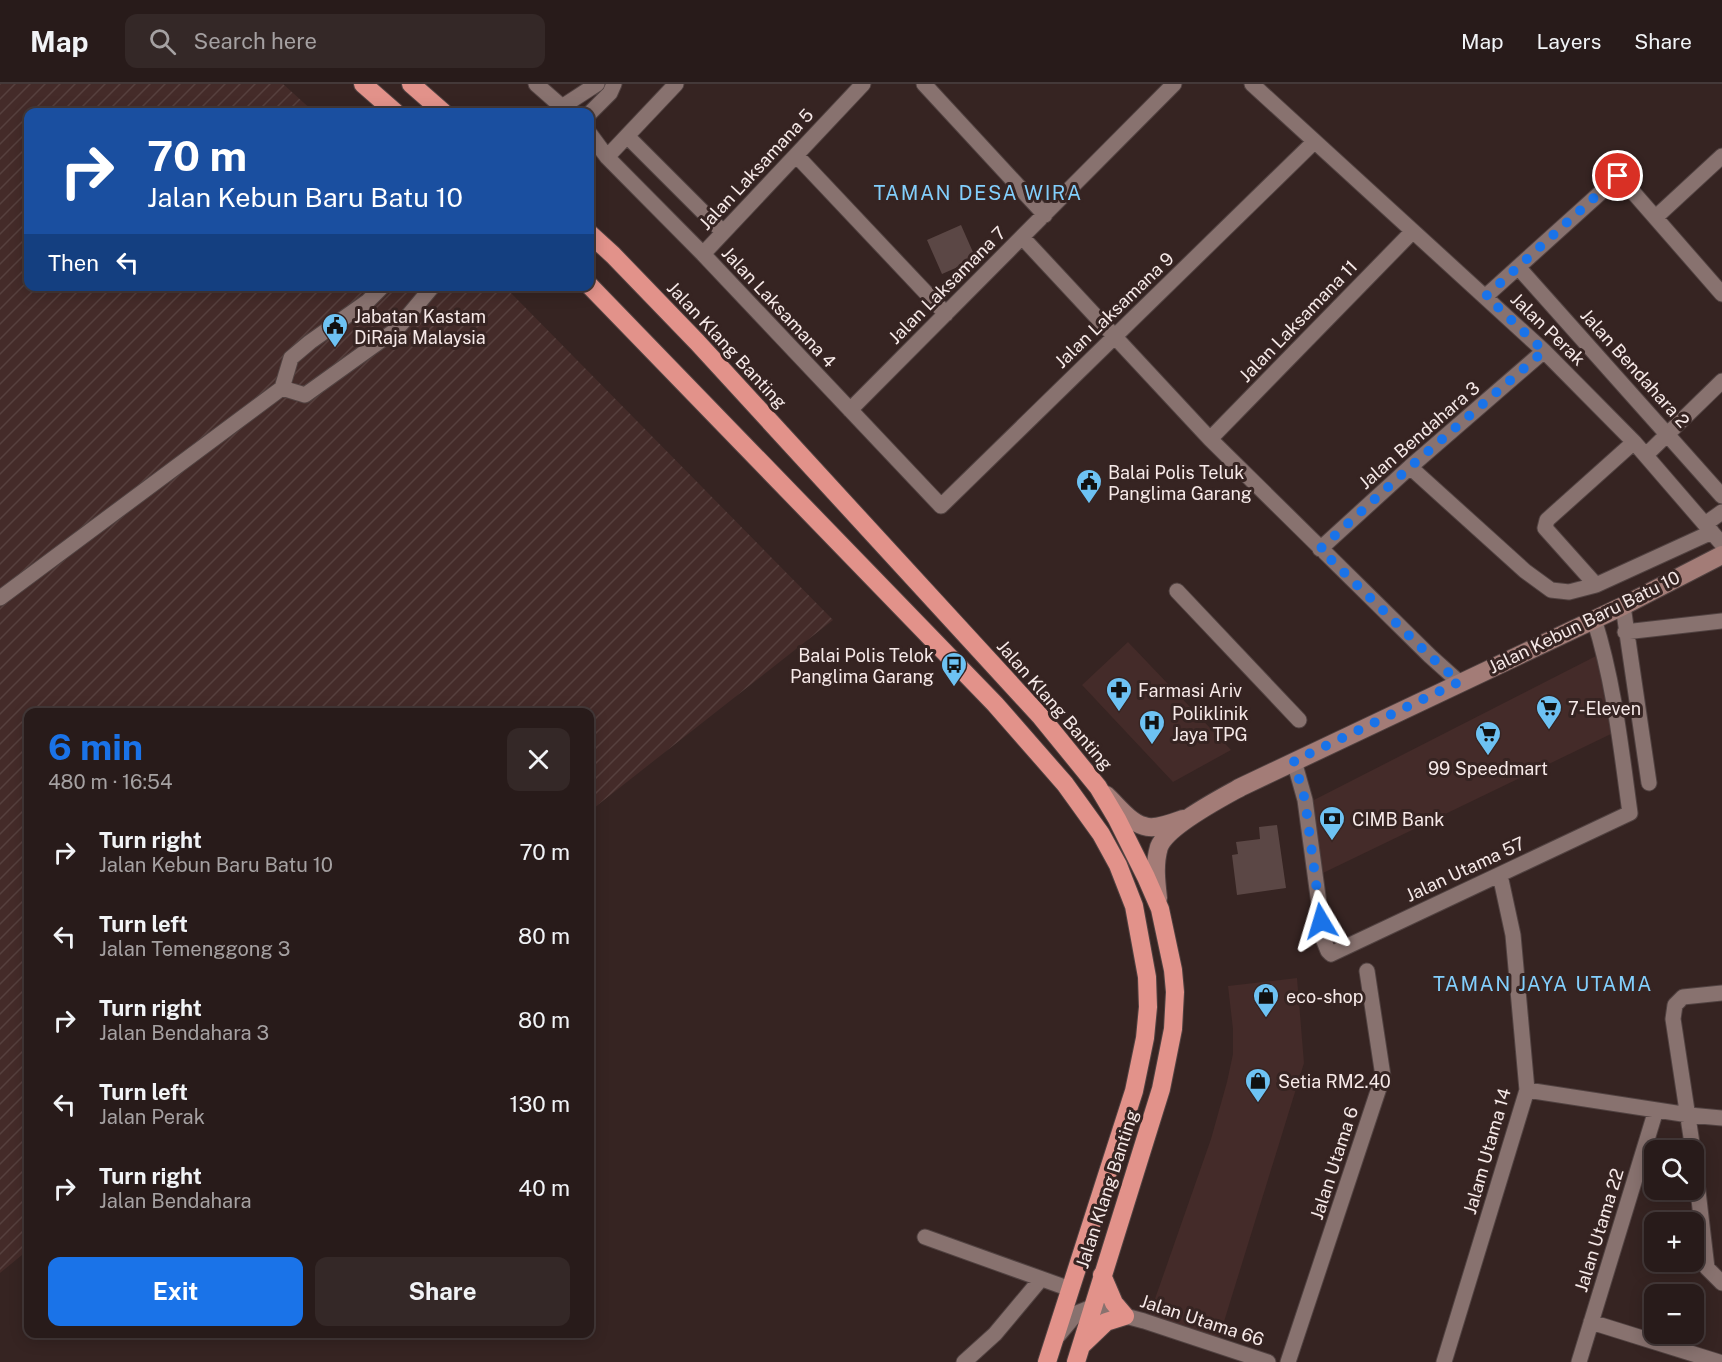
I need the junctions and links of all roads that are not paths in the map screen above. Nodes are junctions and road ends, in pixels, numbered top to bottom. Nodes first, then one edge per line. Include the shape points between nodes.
1 (363, 84) edge
2 (411, 84) edge
3 (536, 84) edge
4 (597, 84) edge
5 (614, 84) edge
6 (676, 84) edge
7 (863, 84) edge
8 (924, 84) edge
9 (1174, 84) edge
10 (1252, 84) edge
11 (390, 108) edge
12 (438, 108) edge
13 (555, 108) edge
14 (560, 108) edge
15 (594, 109) edge
16 (627, 136) junction
17 (594, 139) edge
18 (1314, 142) junction
19 (796, 155) junction
20 (1722, 156) edge
21 (608, 157) junction
22 (1045, 214) junction
23 (1656, 217) junction
24 (1413, 231) junction
25 (723, 232) junction
26 (594, 233) edge
27 (1022, 237) junction
28 (594, 238) edge
29 (703, 254) junction
30 (613, 255) junction
31 (1518, 267) junction
32 (594, 290) edge
33 (378, 291) edge
34 (429, 291) edge
35 (1722, 294) edge
36 (1486, 296) junction
37 (946, 314) junction
38 (1114, 336) junction
39 (1544, 351) junction
40 (1722, 381) edge
41 (282, 388) junction
42 (850, 410) junction
43 (1667, 434) junction
44 (1210, 439) junction
45 (1634, 442) junction
46 (1646, 455) junction
47 (1410, 467) junction
48 (1722, 496) edge
49 (941, 506) joint
50 (1722, 512) edge
51 (1713, 533) edge
52 (1320, 549) junction
53 (1722, 555) edge
54 (1596, 585) junction
55 (1177, 591) dead end
56 (0, 598) edge
57 (1623, 606) junction
58 (1594, 619) junction
59 (1722, 621) edge
60 (1625, 633) junction
61 (1459, 682) junction
62 (1299, 720) dead end
63 (1294, 761) junction
64 (1649, 783) dead end
65 (1098, 787) junction
66 (1189, 817) junction
67 (1500, 875) junction
68 (1160, 909) junction
69 (1367, 971) dead end
70 (1722, 993) edge
71 (1527, 1090) junction
72 (1656, 1110) junction
73 (1689, 1115) junction
74 (1722, 1118) edge
75 (1692, 1140) edge
76 (1699, 1200) edge
77 (925, 1237) dead end
78 (1102, 1275) junction
79 (1041, 1279) junction
80 (1722, 1283) edge
81 (1070, 1289) junction
82 (1092, 1307) junction
83 (1125, 1316) junction
84 (1591, 1322) junction
85 (1050, 1353) edge
86 (1078, 1355) edge
87 (964, 1362) edge
88 (1268, 1362) edge
89 (1288, 1362) edge
90 (1444, 1362) edge
91 (1579, 1362) edge
92 (1719, 1362) edge

1 - 11 highway
2 - 12 highway
3 - 13 street
4 - 14 street
5 - 15 street
6 - 16 street
7 - 19 street, Jalan Laksamana 5
8 - 22 street
9 - 22 street, Jalan Laksamana 7
10 - 18 street, Jalan Perak
16 - 21 street
16 - 25 street, Jalan Laksamana 4
17 - 21 street, Jalan Laksamana 4
18 - 24 street, Jalan Perak
18 - 38 street, Jalan Laksamana 9
19 - 25 street, Jalan Laksamana 5
19 - 37 street
20 - 23 street
21 - 29 street, Jalan Laksamana 4
22 - 27 street, Jalan Laksamana 7
23 - 31 street via 1618,176
23 - 35 street
24 - 36 street, Jalan Perak
24 - 44 street, Jalan Laksamana 11
25 - 29 street, Jalan Laksamana 5
26 - 30 highway
27 - 37 street, Jalan Laksamana 7
27 - 38 street
28 - 30 highway, Jalan Klang Banting
29 - 42 street, Jalan Laksamana 4
30 - 65 highway, Jalan Klang Banting via 859,517 1041,717
31 - 36 street
31 - 43 street, Jalan Bendahara 2
32 - 81 highway, Jalan Klang Banting via 995,704 1072,793 1118,865 1134,906 1147,977 1145,1038 1134,1091
33 - 41 street via 291,358
34 - 41 street via 397,329 305,394
36 - 39 street, Jalan Perak
37 - 42 street, Jalan Laksamana 7
38 - 44 street
38 - 49 street, Jalan Laksamana 9
39 - 45 street, Jalan Perak
39 - 47 street, Jalan Bendahara 3
40 - 43 street
41 - 56 street
42 - 49 street, Jalan Laksamana 4
43 - 46 street
43 - 48 street, Jalan Bendahara 2
44 - 52 street
45 - 46 street, Jalan Perak
45 - 54 street via 1547,520 1545,528
46 - 51 street, Jalan Perak
47 - 52 street, Jalan Bendahara 3
47 - 54 street via 1551,590 1569,592
50 - 51 street
51 - 54 street
52 - 61 street
53 - 57 street, Jalan Kebun Baru Batu 10
55 - 62 street
57 - 58 street, Jalan Kebun Baru Batu 10
57 - 60 street
58 - 61 street, Jalan Kebun Baru Batu 10
58 - 67 street, Jalan Utama 57 via 1604,648 1630,813
59 - 60 street
60 - 64 street
61 - 63 street, Jalan Kebun Baru Batu 10
63 - 66 street, Jalan Kebun Baru Batu 10
63 - 67 street, Jalan Utama 57 via 1305,800 1324,941 1331,954
65 - 66 street via 1145,827
65 - 68 highway, Jalan Klang Banting via 1137,856
66 - 68 street via 1160,845 1155,876
67 - 71 street, Jalam Utama 14 via 1513,935
68 - 78 highway, Jalan Klang Banting via 1173,970 1172,1037 1161,1089
69 - 89 street, Jalan Utama 6 via 1383,1076
70 - 73 street via 1683,997 1675,1005 1673,1019
71 - 72 street
71 - 90 street, Jalam Utama 14
72 - 73 street
72 - 84 street, Jalan Utama 22
73 - 74 street
73 - 75 street
76 - 80 street via 1707,1268
77 - 79 street
78 - 82 highway, Jalan Klang Banting
78 - 83 highway via 1114,1303
79 - 81 street
79 - 87 street via 995,1334
81 - 85 highway, Jalan Klang Banting
82 - 83 street, Jalan Utama 66
82 - 85 street via 1077,1313
82 - 86 highway, Jalan Klang Banting
83 - 86 highway via 1106,1322
83 - 88 street, Jalan Utama 66
84 - 91 street, Jalan Utama 22
84 - 92 street

